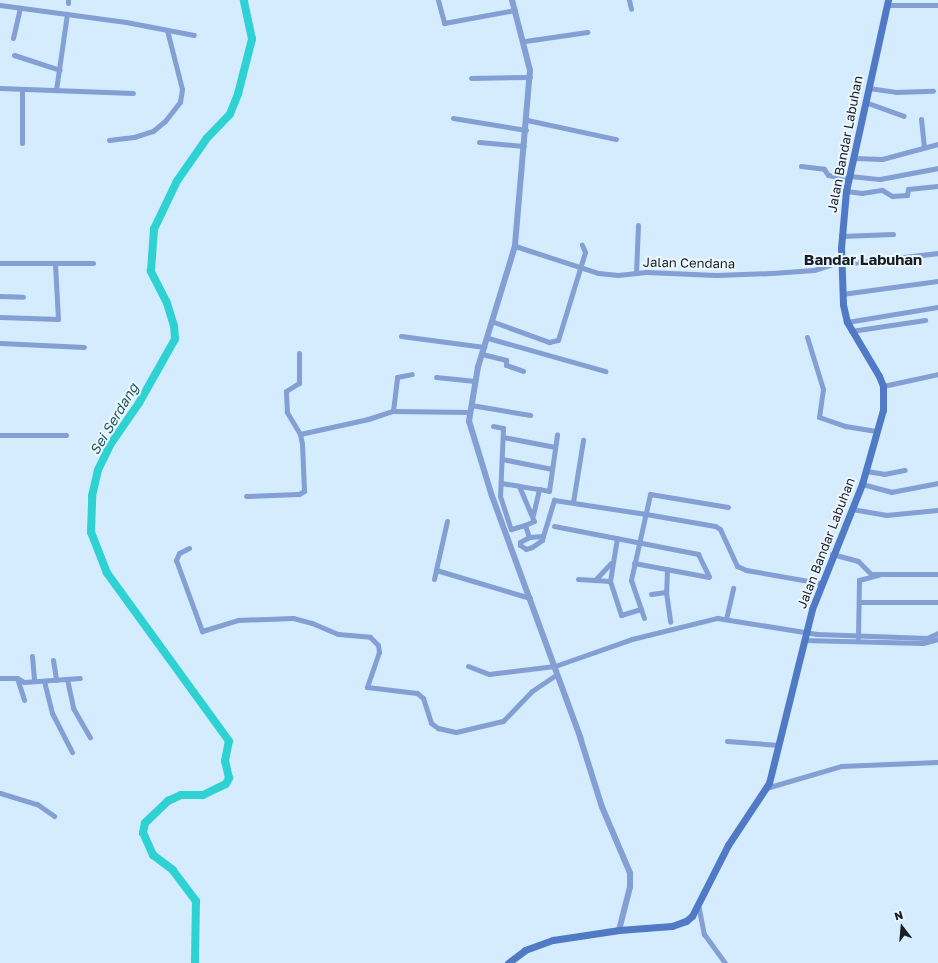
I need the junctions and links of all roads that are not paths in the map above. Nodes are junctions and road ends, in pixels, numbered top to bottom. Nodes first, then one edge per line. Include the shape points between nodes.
1 (438, 0) edge
2 (512, 0) edge
3 (629, 0) edge
4 (887, 3) edge
5 (0, 5) edge
6 (938, 5) edge
7 (20, 8) junction
8 (631, 9) dead end
9 (515, 10) junction
10 (67, 14) junction
11 (167, 30) junction
12 (587, 32) dead end
13 (194, 35) dead end
14 (13, 38) dead end
15 (525, 41) junction
16 (14, 56) dead end
17 (60, 70) junction
18 (530, 77) junction
19 (471, 78) dead end
20 (0, 88) edge
21 (868, 88) junction
22 (22, 90) junction
23 (56, 90) junction
24 (933, 91) dead end
25 (133, 93) dead end
26 (865, 102) junction
27 (904, 116) dead end
28 (453, 118) dead end
29 (921, 119) dead end
30 (527, 120) junction
31 (526, 130) junction
32 (110, 140) dead end
33 (616, 140) dead end
34 (479, 142) dead end
35 (22, 143) dead end
36 (938, 144) edge
37 (524, 146) junction
38 (924, 148) junction
39 (852, 158) junction
40 (801, 166) dead end
41 (938, 168) edge
42 (849, 178) junction
43 (938, 186) edge
44 (846, 191) junction
45 (638, 225) dead end
46 (894, 234) dead end
47 (841, 236) junction
48 (582, 245) dead end
49 (515, 246) junction
50 (938, 253) edge
51 (0, 262) edge
52 (842, 262) junction
53 (93, 263) dead end
54 (55, 264) junction
55 (579, 267) junction
56 (636, 273) junction
57 (938, 280) edge
58 (842, 294) junction
59 (0, 296) edge
60 (22, 296) dead end
61 (938, 308) edge
62 (0, 317) edge
63 (925, 320) dead end
64 (491, 321) junction
65 (847, 322) junction
66 (850, 331) junction
67 (401, 336) dead end
68 (807, 337) dead end
69 (488, 338) junction
70 (0, 343) edge
71 (84, 347) dead end
72 (484, 347) junction
73 (300, 353) dead end
74 (482, 354) junction
75 (523, 370) dead end
76 (605, 371) dead end
77 (412, 374) dead end
78 (938, 374) edge
79 (436, 377) dead end
80 (475, 381) junction
81 (883, 386) junction
82 (470, 408) junction
83 (393, 411) junction
84 (530, 416) dead end
85 (493, 426) dead end
86 (878, 430) junction
87 (300, 434) junction
88 (0, 435) edge
89 (66, 435) dead end
90 (557, 435) dead end
91 (503, 437) junction
92 (583, 440) dead end
93 (555, 447) junction
94 (502, 460) junction
95 (552, 469) junction
96 (905, 470) dead end
97 (866, 471) junction
98 (501, 483) junction
99 (938, 483) edge
100 (862, 484) junction
101 (519, 486) junction
102 (539, 490) junction
103 (246, 496) dead end
104 (573, 502) junction
105 (728, 507) dead end
106 (852, 509) junction
107 (938, 511) edge
108 (646, 514) junction
109 (533, 515) junction
110 (447, 521) dead end
111 (525, 525) junction
112 (554, 526) dead end
113 (544, 536) junction
114 (529, 537) junction
115 (617, 538) junction
116 (638, 543) junction
117 (520, 544) junction
118 (512, 547) junction
119 (189, 548) dead end
120 (832, 554) junction
121 (611, 563) junction
122 (634, 563) junction
123 (667, 569) junction
124 (436, 570) junction
125 (938, 574) edge
126 (879, 575) junction
127 (434, 579) dead end
128 (578, 580) dead end
129 (595, 580) junction
130 (610, 582) junction
131 (820, 584) junction
132 (733, 588) dead end
133 (666, 592) junction
134 (651, 594) dead end
135 (530, 598) junction
136 (859, 602) junction
137 (938, 602) edge
138 (641, 609) junction
139 (644, 618) dead end
140 (726, 619) junction
141 (670, 622) dead end
142 (806, 632) junction
143 (938, 633) edge
144 (831, 637) junction
145 (858, 639) junction
146 (938, 639) edge
147 (804, 640) junction
148 (32, 656) dead end
149 (53, 660) dead end
150 (468, 666) dead end
151 (555, 666) junction
152 (556, 674) junction
153 (0, 678) edge
154 (18, 678) junction
155 (80, 678) dead end
156 (67, 679) junction
157 (56, 680) junction
158 (34, 681) junction
159 (44, 681) junction
160 (24, 700) dead end
161 (90, 738) dead end
162 (727, 741) dead end
163 (779, 745) junction
164 (72, 752) dead end
165 (938, 762) edge
166 (766, 788) junction
167 (0, 793) edge
168 (54, 816) dead end
169 (697, 903) junction
170 (619, 930) junction
171 (508, 963) edge
172 (725, 963) edge

1 - 9 street via 444,23
2 - 9 street
3 - 8 street
4 - 6 street
4 - 21 main road, Jalan Bandar Labuhan
5 - 7 street
7 - 10 street
7 - 14 street
9 - 15 street
10 - 11 street
10 - 17 street
11 - 13 street
11 - 32 street via 182,89 180,102 153,131
12 - 15 street
15 - 18 street
16 - 17 street
17 - 23 street
18 - 19 street
18 - 30 street
20 - 22 street
21 - 24 street via 896,92
21 - 26 main road, Jalan Bandar Labuhan
22 - 23 street
22 - 35 street
23 - 25 street
26 - 27 street
26 - 39 main road, Jalan Bandar Labuhan
28 - 31 street
29 - 38 street
30 - 31 street
30 - 33 street
31 - 37 street
34 - 37 street
36 - 38 street
37 - 49 street
38 - 39 street via 882,159
39 - 42 main road, Jalan Bandar Labuhan
40 - 42 street via 824,169 828,175
41 - 42 street via 885,179
42 - 44 main road, Jalan Bandar Labuhan
43 - 44 street via 908,189 907,195 892,196 882,190 862,193
44 - 47 main road, Jalan Bandar Labuhan
45 - 56 street
46 - 47 street
47 - 52 main road, Jalan Bandar Labuhan
48 - 55 street via 585,252
49 - 55 street, Jalan Cendana
49 - 64 street
50 - 52 street, Jalan Cendana
51 - 54 street
52 - 56 street, Jalan Cendana via 814,270 772,273
52 - 58 main road, Jalan Bandar Labuhan
53 - 54 street
54 - 62 street via 58,319
55 - 56 street, Jalan Cendana via 618,275
55 - 64 street via 558,340 549,342
57 - 58 street
58 - 65 main road, Jalan Bandar Labuhan
59 - 60 street
61 - 65 street
63 - 66 street
64 - 69 street
65 - 66 main road, Jalan Bandar Labuhan
66 - 81 main road, Jalan Bandar Labuhan via 876,369
67 - 72 street
68 - 86 street via 823,389 818,416 845,426
69 - 72 street
69 - 76 street
70 - 71 street
72 - 74 street
73 - 87 street via 299,383 286,391 287,412
74 - 75 street via 506,360 506,365
74 - 80 street
77 - 83 street via 398,377
78 - 81 street
79 - 80 street
80 - 82 street
81 - 86 main road, Jalan Bandar Labuhan via 883,410
82 - 83 street
82 - 84 street
82 - 118 street via 475,444
83 - 87 street
85 - 91 street via 503,428
86 - 97 main road, Jalan Bandar Labuhan
87 - 103 street via 303,492
88 - 89 street
90 - 93 street
91 - 93 street
91 - 94 street
92 - 104 street
93 - 95 street
94 - 95 street
94 - 98 street
95 - 102 street via 549,491
96 - 97 street via 884,474
97 - 100 main road, Jalan Bandar Labuhan
98 - 101 street
98 - 111 street via 500,496 511,529
99 - 100 street via 891,492
100 - 106 main road, Jalan Bandar Labuhan
101 - 102 street
101 - 109 street
102 - 109 street
104 - 108 street
104 - 113 street via 554,500
105 - 108 street via 650,494
106 - 107 street via 886,515
106 - 120 main road, Jalan Bandar Labuhan
108 - 116 street
108 - 131 street via 715,526 720,529 737,566 746,570
109 - 111 street via 534,521
110 - 124 street
111 - 114 street
112 - 115 street
113 - 114 street
113 - 117 street via 538,545
114 - 117 street
115 - 116 street
115 - 121 street
116 - 122 street
116 - 123 street via 698,554 709,577
117 - 118 street
118 - 135 street
119 - 152 street via 179,553 176,560 202,631 238,620 293,618 338,634 370,637 378,645 378,652 367,687 417,693 423,698 432,723 438,728 456,732 503,721 532,691
120 - 126 street via 858,561 870,573
120 - 131 main road, Jalan Bandar Labuhan
121 - 129 street
121 - 130 street
122 - 123 street
122 - 138 street via 631,580
123 - 133 street
124 - 127 street
124 - 135 street
125 - 126 street
126 - 136 street via 860,580
128 - 129 street
129 - 130 street
130 - 138 street via 621,615
131 - 142 main road, Jalan Bandar Labuhan
132 - 140 street
133 - 134 street
133 - 141 street
135 - 151 street
136 - 137 street
136 - 145 street
138 - 139 street
140 - 142 street
140 - 151 street via 702,621 632,639
142 - 144 street
142 - 147 main road, Jalan Bandar Labuhan
143 - 145 street via 927,638
144 - 145 street
144 - 147 street
145 - 146 street via 923,643
147 - 163 main road, Jalan Bandar Labuhan
148 - 158 street
149 - 157 street
150 - 151 street via 489,674
151 - 152 street
152 - 170 street via 602,807 630,874 630,887
153 - 154 street
154 - 158 street via 24,682
154 - 160 street
155 - 156 street
156 - 157 street
156 - 161 street via 73,708
157 - 159 street
158 - 159 street
159 - 164 street via 52,713
162 - 163 street
163 - 166 main road, Jalan Bandar Labuhan
165 - 166 street via 841,766
166 - 169 main road, Jalan Bandar Labuhan via 728,845
167 - 168 street via 37,804
169 - 170 main road, Jalan Bandar Labuhan via 692,916 680,924
169 - 172 street via 704,934
170 - 171 main road, Jalan Bandar Labuhan via 541,943 525,950

